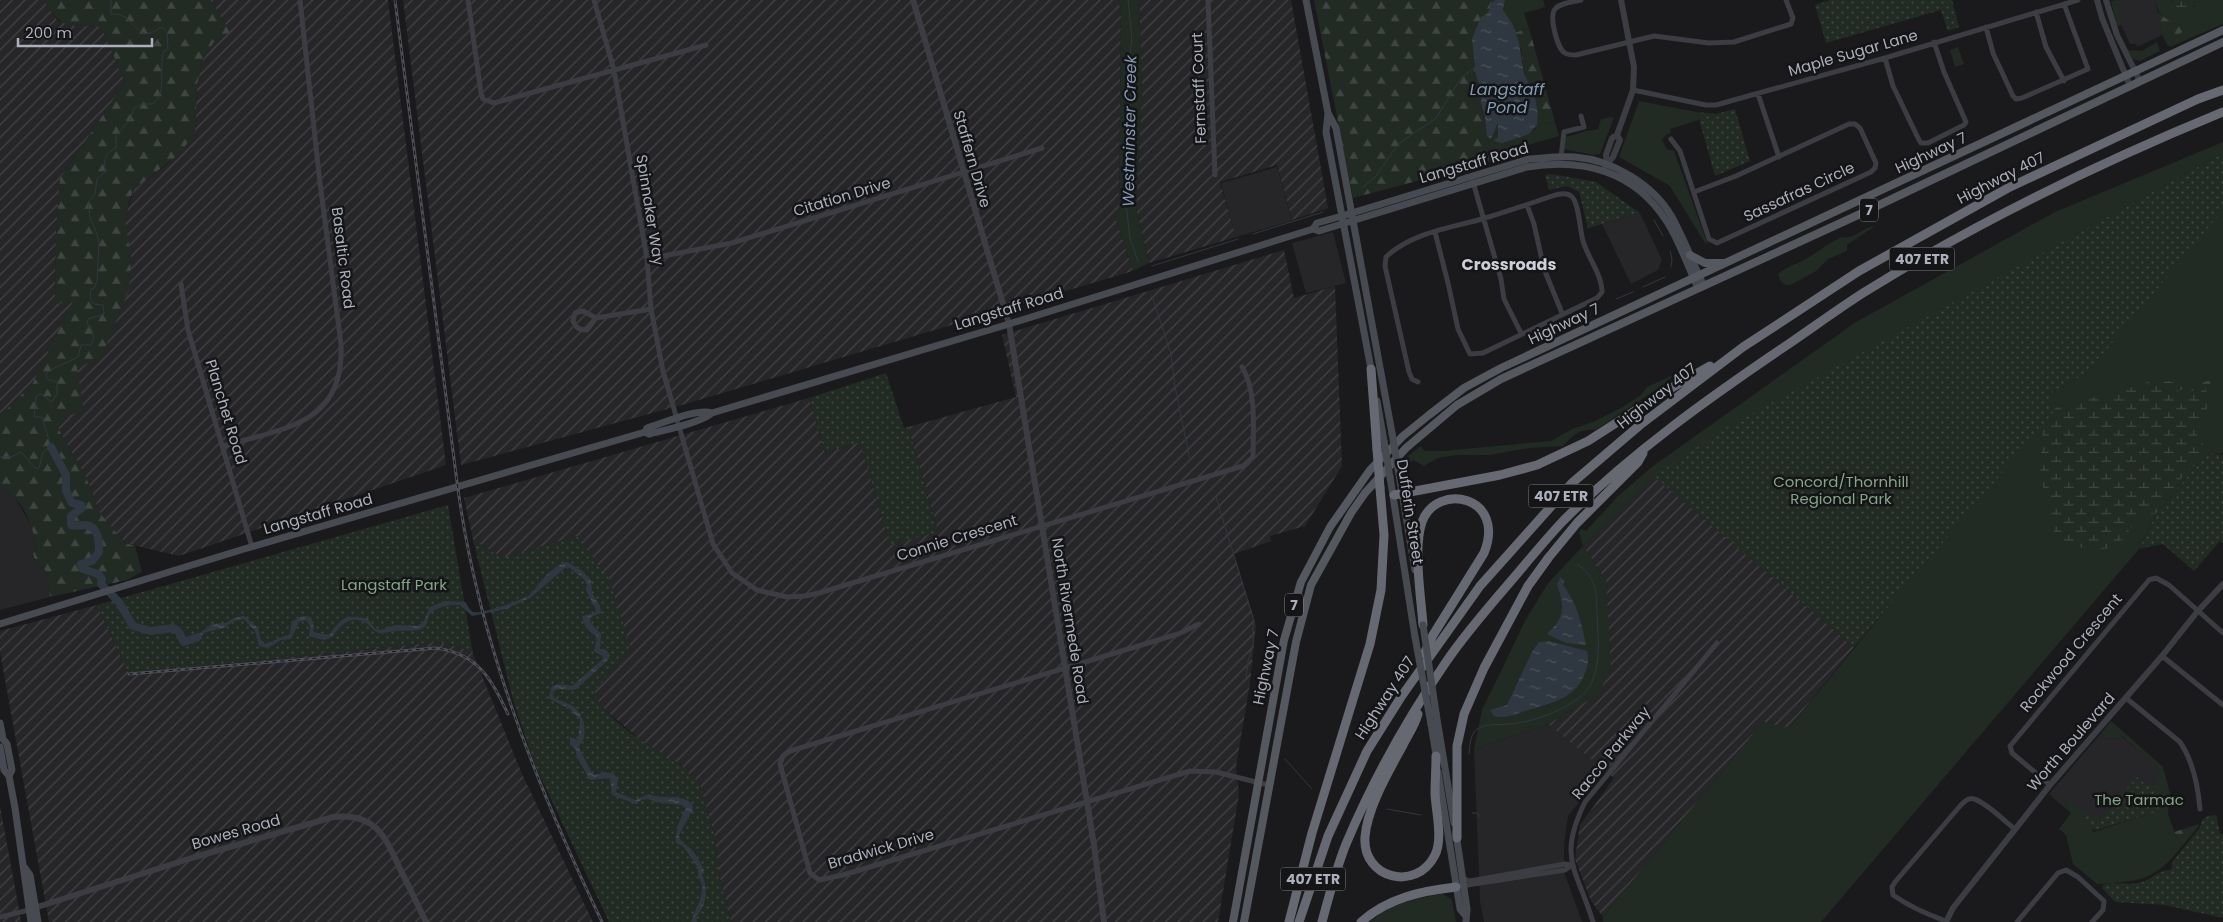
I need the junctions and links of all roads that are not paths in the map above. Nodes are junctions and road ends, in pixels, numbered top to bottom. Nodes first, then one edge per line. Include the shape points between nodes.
1 (300, 0) edge
2 (468, 0) edge
3 (594, 0) edge
4 (913, 0) edge
5 (1208, 0) edge
6 (1306, 0) edge
7 (1581, 0) edge
8 (1621, 0) edge
9 (1786, 0) edge
10 (2078, 0) edge
11 (2098, 0) edge
12 (2106, 0) edge
13 (2064, 4) junction
14 (2036, 12) junction
15 (1986, 27) junction
16 (2223, 30) edge
17 (1630, 41) junction
18 (1934, 42) junction
19 (2223, 42) edge
20 (706, 45) dead end
21 (1885, 58) junction
22 (614, 70) junction
23 (2135, 73) junction
24 (2126, 77) junction
25 (2064, 81) junction
26 (2140, 82) junction
27 (2130, 86) junction
28 (1633, 90) junction
29 (2223, 90) edge
30 (1758, 94) junction
31 (2223, 112) edge
32 (1328, 113) junction
33 (1581, 116) dead end
34 (1671, 139) dead end
35 (1042, 148) dead end
36 (1561, 157) junction
37 (1779, 157) junction
38 (1605, 168) junction
39 (962, 171) junction
40 (1214, 175) dead end
41 (1472, 179) junction
42 (1694, 192) junction
43 (1527, 205) junction
44 (1352, 216) junction
45 (1484, 218) junction
46 (1342, 219) junction
47 (1435, 232) junction
48 (1690, 255) junction
49 (646, 259) junction
50 (1731, 262) junction
51 (1696, 277) junction
52 (181, 284) dead end
53 (1701, 287) junction
54 (651, 309) junction
55 (1562, 313) junction
56 (596, 318) junction
57 (1009, 324) junction
58 (1521, 333) junction
59 (1743, 347) junction
60 (1242, 367) dead end
61 (1371, 370) junction
62 (1418, 382) dead end
63 (678, 422) junction
64 (223, 446) junction
65 (1646, 448) junction
66 (1398, 494) junction
67 (1042, 525) junction
68 (252, 547) junction
69 (2223, 584) edge
70 (2197, 612) junction
71 (0, 624) edge
72 (1199, 624) dead end
73 (1423, 625) junction
74 (2223, 633) edge
75 (1717, 643) dead end
76 (2162, 656) junction
77 (1066, 668) junction
78 (1413, 679) junction
79 (2126, 698) junction
80 (1421, 702) junction
81 (2223, 705) edge
82 (0, 722) edge
83 (1, 744) edge
84 (1436, 756) junction
85 (1258, 783) junction
86 (1268, 785) junction
87 (2050, 785) junction
88 (1087, 800) junction
89 (2200, 809) dead end
90 (2015, 829) junction
91 (1456, 838) junction
92 (1572, 865) junction
93 (1460, 884) junction
94 (32, 909) junction
95 (0, 917) edge
96 (1465, 919) edge
97 (31, 922) edge
98 (38, 922) edge
99 (426, 922) edge
100 (1104, 922) edge
101 (1233, 922) edge
102 (1244, 922) edge
103 (1289, 922) edge
104 (1300, 922) edge
105 (1322, 922) edge
106 (1361, 922) edge
107 (1593, 922) edge
108 (1946, 922) edge
109 (2017, 922) edge
110 (2092, 922) edge

1 - 64 street, Basaltic Road via 342,364 333,392 309,419
2 - 22 street via 481,93 488,102
3 - 22 street, Spinnaker Way
4 - 39 street, Staffern Drive
5 - 40 street, Fernstaff Court
6 - 32 main road, Dufferin Street
7 - 17 street via 1555,9 1552,17 1561,50 1576,55
8 - 17 street
9 - 17 street via 1791,24 1734,42 1709,43 1654,36
10 - 13 street, Maple Sugar Lane
11 - 24 street
12 - 23 street via 2117,35
13 - 14 street, Maple Sugar Lane
13 - 25 street via 2088,68
14 - 15 street, Maple Sugar Lane
14 - 25 street via 2046,47
15 - 18 street, Maple Sugar Lane
15 - 25 street via 1993,53 2016,99
16 - 23 main road, Highway 7 / 7
17 - 28 street
18 - 21 street, Maple Sugar Lane
18 - 21 street via 1966,118 1964,125 1928,143 1919,140 1893,86
19 - 26 main road, Highway 7 / 7
20 - 22 street
21 - 30 street, Maple Sugar Lane
22 - 49 street, Spinnaker Way
23 - 24 main road, Highway 7 / 7
23 - 26 street
24 - 27 street
24 - 50 main road, Highway 7 / 7
26 - 27 main road, Highway 7 / 7
27 - 53 main road, Highway 7 / 7
28 - 30 street, Maple Sugar Lane via 1706,105
28 - 38 street via 1617,136 1612,138
29 - 59 highway, Highway 407 / 407 ETR via 2008,188 1859,271
30 - 37 street
31 - 65 highway, 407 ETR via 2144,145 1966,233 1863,293 1704,401
32 - 44 main road, Dufferin Street via 1336,128
32 - 46 main road, Dufferin Street via 1326,132
33 - 36 street via 1584,127 1564,132
34 - 42 street, Sassafras Circle via 1680,151
35 - 39 street, Citation Drive
36 - 38 main road, Langstaff Road via 1593,160
36 - 41 main road, Langstaff Road via 1529,159
37 - 42 street, Sassafras Circle
37 - 42 street, Sassafras Circle via 1855,124 1860,128 1876,163 1871,172 1717,243 1709,239
38 - 41 main road, Langstaff Road via 1547,164
38 - 48 main road, Langstaff Road via 1625,172 1648,189 1671,215
38 - 51 main road, Langstaff Road via 1658,209
39 - 49 street, Citation Drive via 878,200 732,243
39 - 57 street, Staffern Drive
41 - 44 main road, Langstaff Road
41 - 45 street
43 - 45 street
43 - 55 street via 1544,269
43 - 55 street via 1562,194 1572,196 1583,241 1602,284 1602,292 1597,298
44 - 46 main road, Langstaff Road
44 - 66 main road, Dufferin Street, bridge via 1398,469
45 - 47 street
45 - 58 street via 1504,299
46 - 57 main road, Langstaff Road via 1319,231 1313,229
46 - 61 main road, Dufferin Street
47 - 58 street via 1458,329 1470,354 1483,353
47 - 62 street via 1399,247 1385,260 1408,372
48 - 50 main road via 1710,264
48 - 51 main road, Langstaff Road
49 - 54 street, Spinnaker Way
50 - 51 main road, Highway 7 / 7
51 - 53 main road, Langstaff Road
51 - 85 main road, Highway 7 / 7 via 1464,388 1403,436 1370,470 1330,527 1301,582 1284,640
52 - 64 street, Planchet Road via 188,330
53 - 86 main road, Highway 7 / 7 via 1501,379 1457,405 1406,448 1365,493 1334,540 1311,585 1296,642
54 - 56 street
54 - 63 street, Spinnaker Way via 663,371
55 - 58 street
56 - 56 street via 583,311 576,313 573,321 575,327 587,330
57 - 63 main road, Langstaff Road via 708,416
57 - 67 street, North Rivermede Road
59 - 66 highway via 1575,449 1537,465 1500,475
59 - 78 highway, Highway 407 / 407 ETR via 1640,425 1572,484 1480,586
60 - 67 street, Connie Crescent via 1250,386 1253,441 1250,461 1243,466
61 - 66 main road, Dufferin Street, bridge via 1390,477
61 - 103 highway, bridge via 1384,535 1381,590 1370,644 1312,833
63 - 67 street, Connie Crescent via 713,544 732,573 768,594 792,597 818,593
63 - 68 main road, Langstaff Road via 649,434 645,432
64 - 68 street, Planchet Road
65 - 80 highway, 407 ETR via 1561,523 1447,660
65 - 91 highway via 1638,462 1577,523 1549,557 1528,586 1484,668 1464,714 1456,746
66 - 73 main road, Dufferin Street
66 - 84 main road, Dufferin Street, bridge via 1416,637
67 - 77 street, North Rivermede Road
68 - 71 main road, Langstaff Road
69 - 70 street, Worth Boulevard
70 - 74 street
70 - 76 street, Worth Boulevard
70 - 87 street, Rockwood Crescent via 2161,580 2153,578 2142,587 2010,746 2012,753
72 - 77 street, Bradwick Drive via 1178,634
73 - 78 highway via 1419,550 1423,520 1431,507 1443,500 1469,501 1484,513 1489,540 1433,635
73 - 91 main road, Dufferin Street, bridge
75 - 92 street, Racco Parkway via 1585,802 1571,837
76 - 79 street, Worth Boulevard
76 - 81 street
77 - 88 street, North Rivermede Road
77 - 88 street, Bradwick Drive via 796,749 783,756 780,764 810,873 819,880
78 - 104 highway, Highway 407 / 407 ETR via 1367,751 1328,836
79 - 87 street, Worth Boulevard
79 - 89 street via 2186,750
80 - 84 highway via 1416,721 1369,818 1365,838 1367,853 1376,868 1388,875 1401,879 1413,876 1434,857 1438,840
80 - 105 highway, 407 ETR via 1388,757 1345,846
82 - 83 main road
83 - 94 main road via 7,744 12,770 9,776
84 - 93 main road, Dufferin Street
85 - 86 street, Bradwick Drive
85 - 88 street, Bradwick Drive via 1216,772 1190,771
85 - 101 main road, Highway 7 / 7
86 - 102 main road, Highway 7 / 7
87 - 90 street, Worth Boulevard
88 - 100 street, North Rivermede Road
90 - 108 street, Worth Boulevard via 1953,908
90 - 108 street via 1981,803 1969,799 1892,886 1893,895 1904,903
91 - 93 main road, Dufferin Street
92 - 93 street via 1561,870
92 - 107 street, Racco Parkway
93 - 96 main road, Dufferin Street via 1460,910
93 - 106 highway via 1388,903
94 - 95 street, Bowes Road
94 - 97 main road
94 - 98 main road
94 - 99 street, Bowes Road via 195,857 333,817 350,816 366,821 384,836
109 - 110 street via 2058,873 2066,870 2104,901 2103,910

